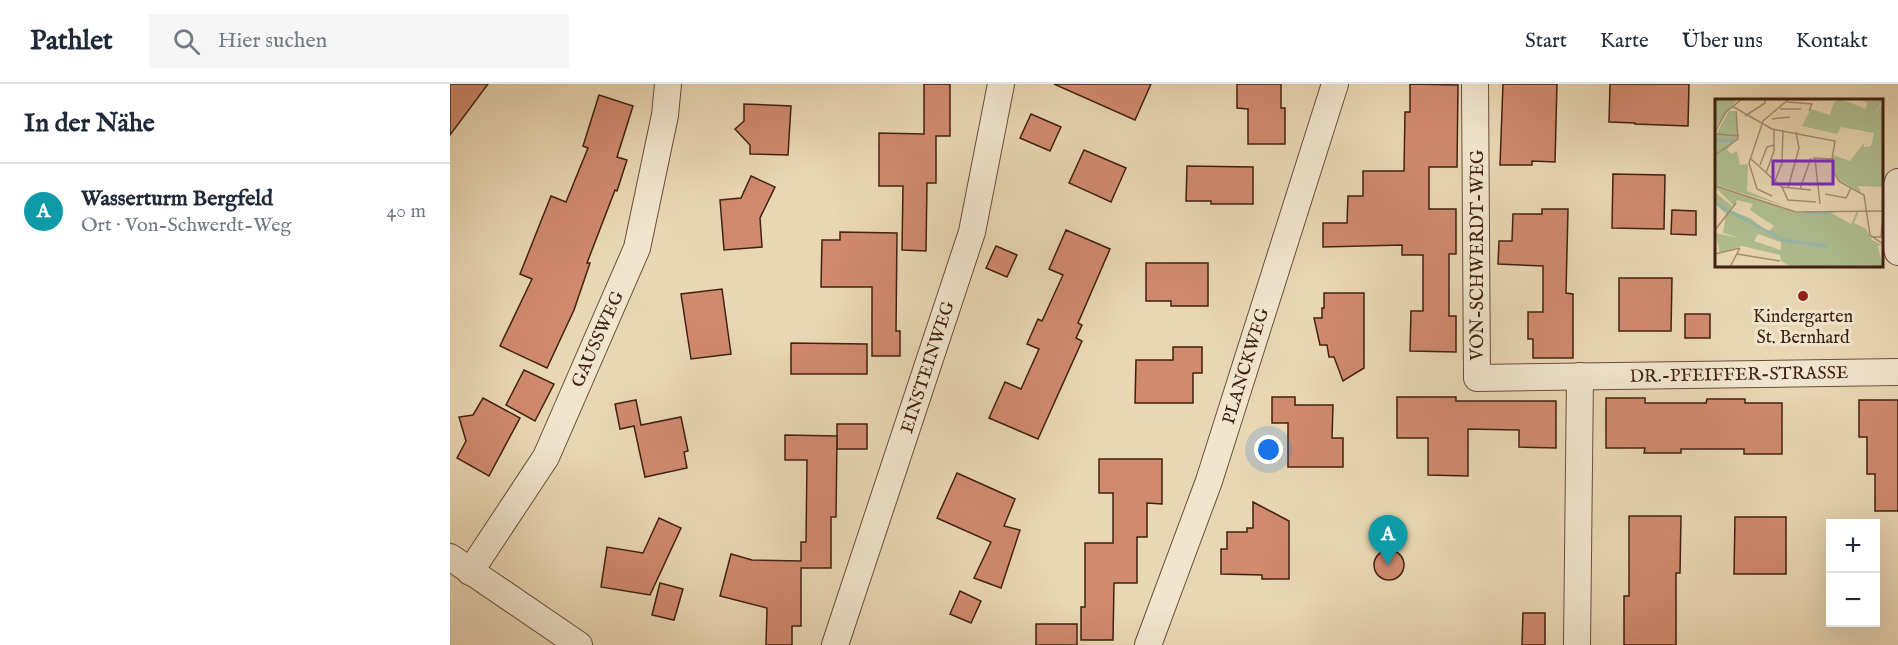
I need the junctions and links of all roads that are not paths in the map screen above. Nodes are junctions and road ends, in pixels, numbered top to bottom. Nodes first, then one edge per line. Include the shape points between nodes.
1 (668, 84) edge
2 (1001, 84) edge
3 (1335, 84) edge
4 (1475, 84) edge
5 (1898, 182) edge
6 (1898, 252) edge
7 (1898, 372) edge
8 (1580, 376) junction
9 (460, 565) edge
10 (579, 645) edge
11 (835, 645) edge
12 (1148, 645) edge
13 (1577, 645) edge

1 - 9 street, GAUSSWEG via 637,248 546,457
2 - 11 street, EINSTEINWEG via 972,232
3 - 12 street, PLANCKWEG via 1209,481
4 - 8 street, VON-SCHWERDT-WEG via 1477,378
5 - 6 street via 1891,202
7 - 8 street, DR.-PFEIFFER-STRASSE
8 - 13 street
9 - 10 street

